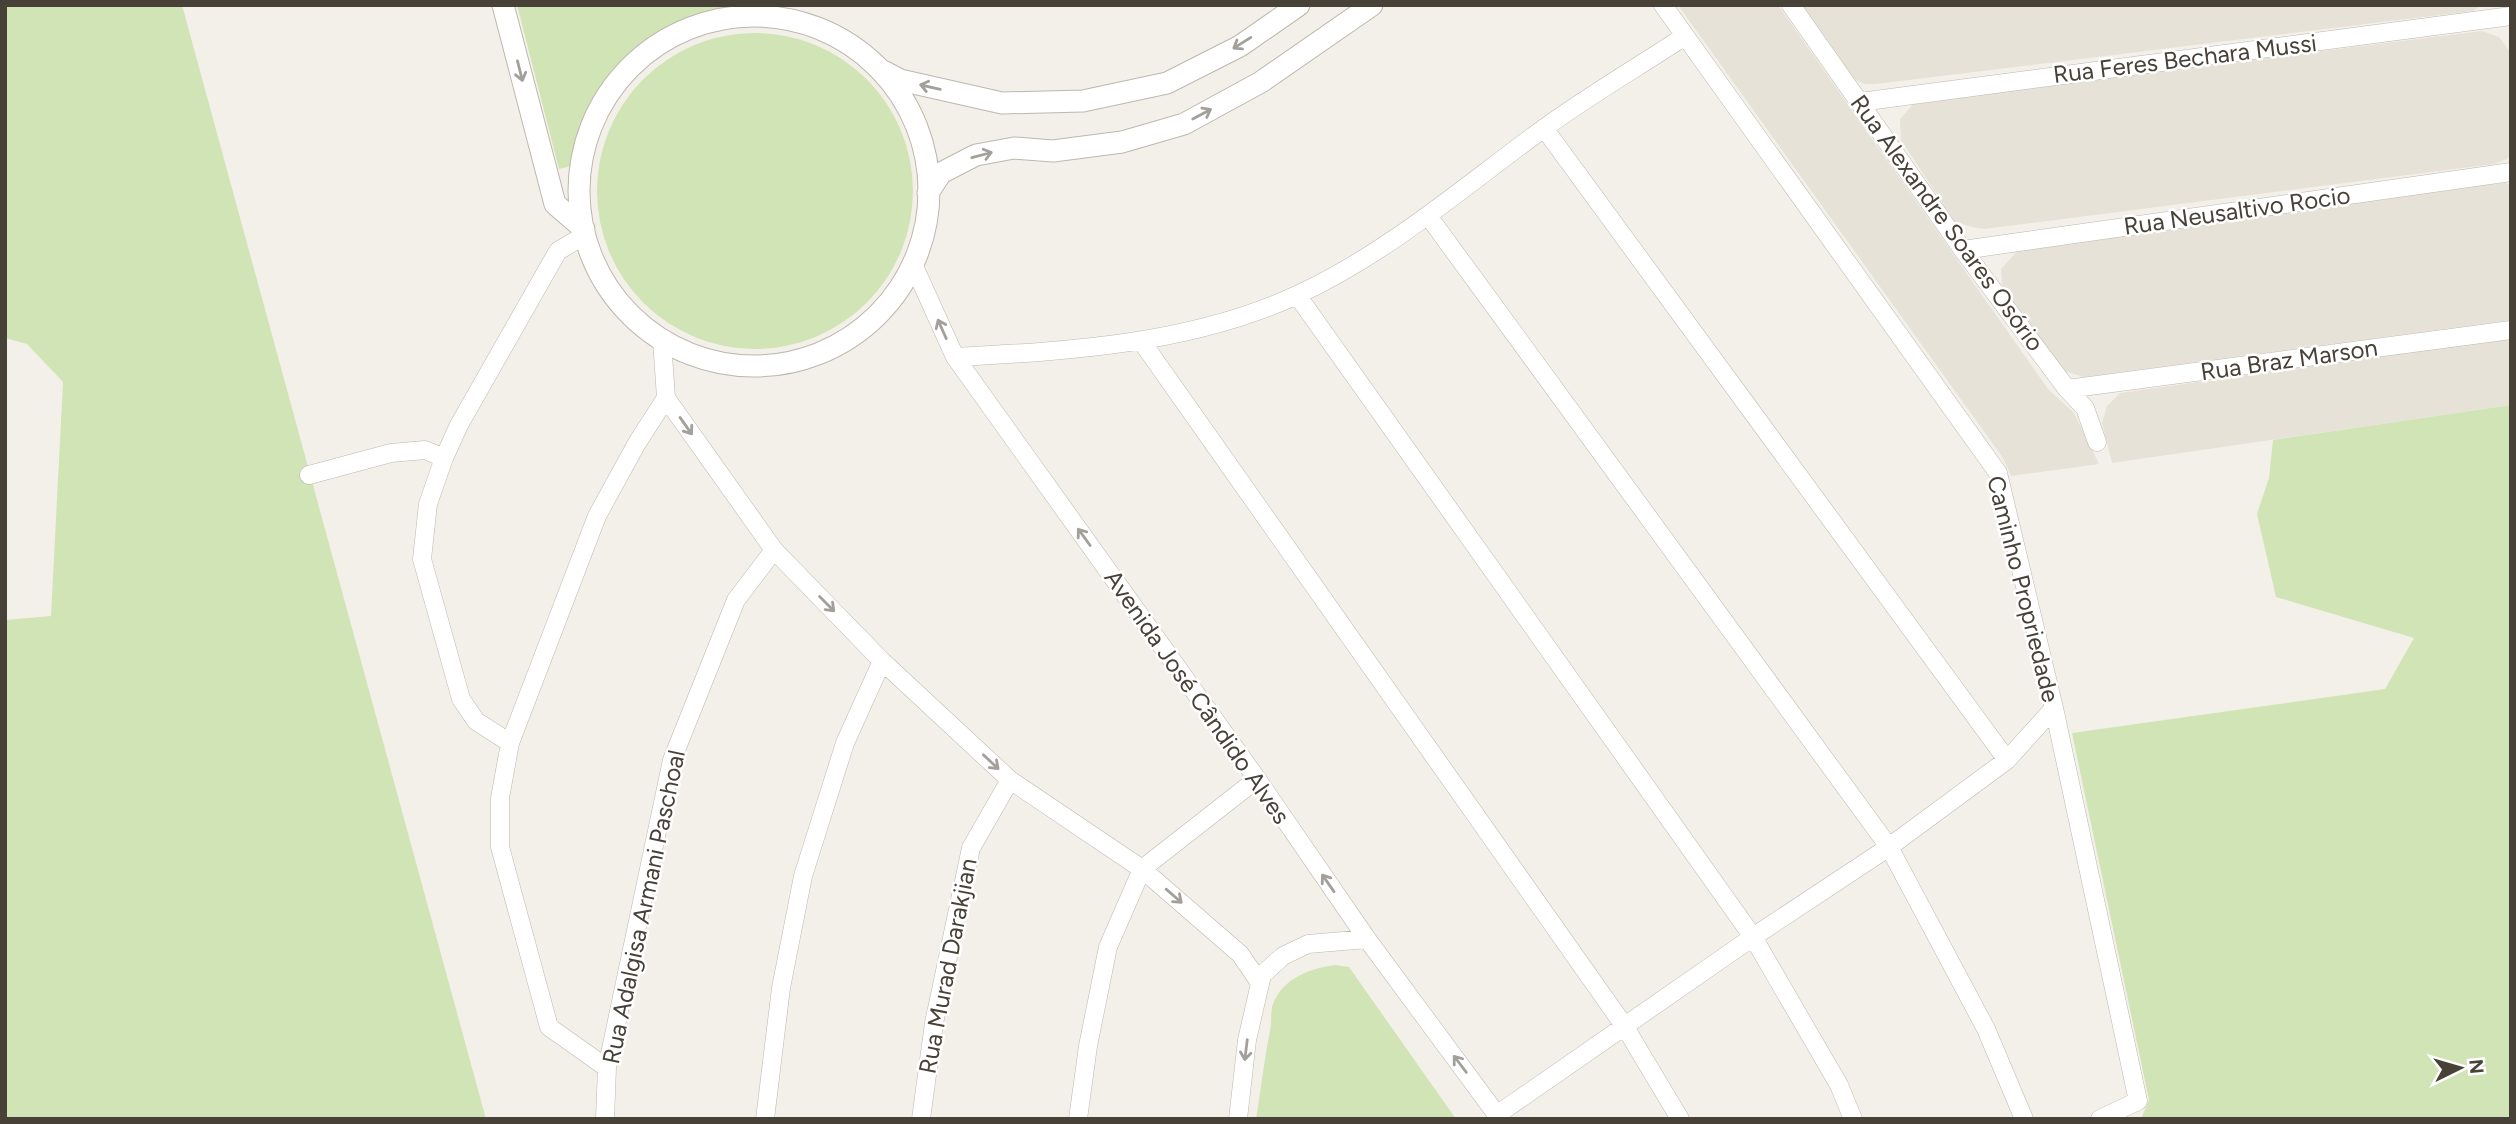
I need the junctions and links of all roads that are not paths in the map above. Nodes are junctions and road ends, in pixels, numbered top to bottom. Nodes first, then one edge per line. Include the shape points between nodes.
1 (503, 5) edge
2 (1299, 5) edge
3 (1373, 5) edge
4 (1663, 5) edge
5 (1791, 5) edge
6 (791, 13) edge
7 (2511, 16) edge
8 (1685, 36) junction
9 (878, 68) junction
10 (1860, 102) junction
11 (1544, 128) junction
12 (2511, 172) edge
13 (928, 193) junction
14 (1429, 217) junction
15 (584, 232) junction
16 (1963, 250) junction
17 (913, 264) junction
18 (1297, 295) junction
19 (2511, 330) edge
20 (662, 340) junction
21 (1142, 342) junction
22 (955, 356) junction
23 (2067, 389) junction
24 (666, 398) junction
25 (2097, 442) dead end
26 (444, 458) junction
27 (309, 475) dead end
28 (774, 550) junction
29 (882, 661) junction
30 (2054, 708) junction
31 (510, 743) junction
32 (2007, 760) junction
33 (1257, 779) junction
34 (1010, 780) junction
35 (1889, 847) junction
36 (1142, 869) junction
37 (1753, 937) junction
38 (1367, 939) junction
39 (1260, 983) junction
40 (1625, 1027) junction
41 (607, 1069) junction
42 (1499, 1117) edge
43 (605, 1119) edge
44 (765, 1119) edge
45 (921, 1119) edge
46 (1078, 1119) edge
47 (1238, 1119) edge
48 (1680, 1119) edge
49 (1853, 1119) edge
50 (2024, 1119) edge
51 (2100, 1119) edge

1 -> 15 street via 555,204
2 -> 9 street via 1240,46 1167,83 1083,100 1002,103 900,80
13 -> 3 street via 941,173 976,155 1014,148 1054,151 1122,142 1184,124 1261,82
4 - 8 street, Caminho Propriedade
5 - 10 street, Rua Alexandre Soares Osório
6 - 9 street via 861,52
6 - 15 street via 726,18 679,32 639,59 607,96 587,140 579,188
7 - 10 street, Rua Feres Bechara Mussi
8 - 11 street
8 - 30 street, Caminho Propriedade via 1998,473
9 - 13 street via 915,125 923,147
10 - 16 street, Rua Alexandre Soares Osório
11 - 14 street
11 - 32 street
12 - 16 street, Rua Neusaltivo Rocio
13 - 17 street
14 - 18 street
14 - 35 street
15 - 20 street via 606,284 638,323
15 - 26 street via 558,251 458,425
16 - 23 street, Rua Alexandre Soares Osório
17 - 20 street via 872,320 813,356 768,366 733,365 699,358
22 -> 17 street, Avenida José Cândido Alves
18 - 21 street via 1231,320
18 - 37 street
19 - 23 street, Rua Braz Marson
20 - 24 street
21 - 22 street
21 - 40 street
33 -> 22 street, Avenida José Cândido Alves
23 - 25 street, Rua Alexandre Soares Osório via 2085,408
24 -> 28 street
24 - 31 street via 597,516
26 - 27 street via 425,450 391,453
26 - 31 street via 428,504 422,559 461,699 476,721
28 -> 29 street
28 - 41 street, Rua Adalgisa Armani Paschoal via 736,600 672,760
29 -> 34 street
29 - 44 street via 845,743 803,876 781,988
30 - 32 street
30 - 51 street, Caminho Propriedade via 2138,1101
31 - 41 street via 500,798 500,847 549,1027
32 - 35 street
33 - 36 street
38 -> 33 street, Avenida José Cândido Alves
34 - 36 street
34 - 45 street, Rua Murad Darakjian via 971,848 934,1023
35 - 37 street
35 - 50 street via 1986,1029
36 -> 39 street via 1240,954
36 - 46 street via 1108,947
37 - 40 street
37 - 49 street via 1839,1085
38 - 39 street via 1308,944 1283,956 1262,975
42 -> 38 street, Avenida José Cândido Alves
39 -> 47 street via 1247,1040
40 - 42 street
40 - 48 street
41 - 43 street, Rua Adalgisa Armani Paschoal

